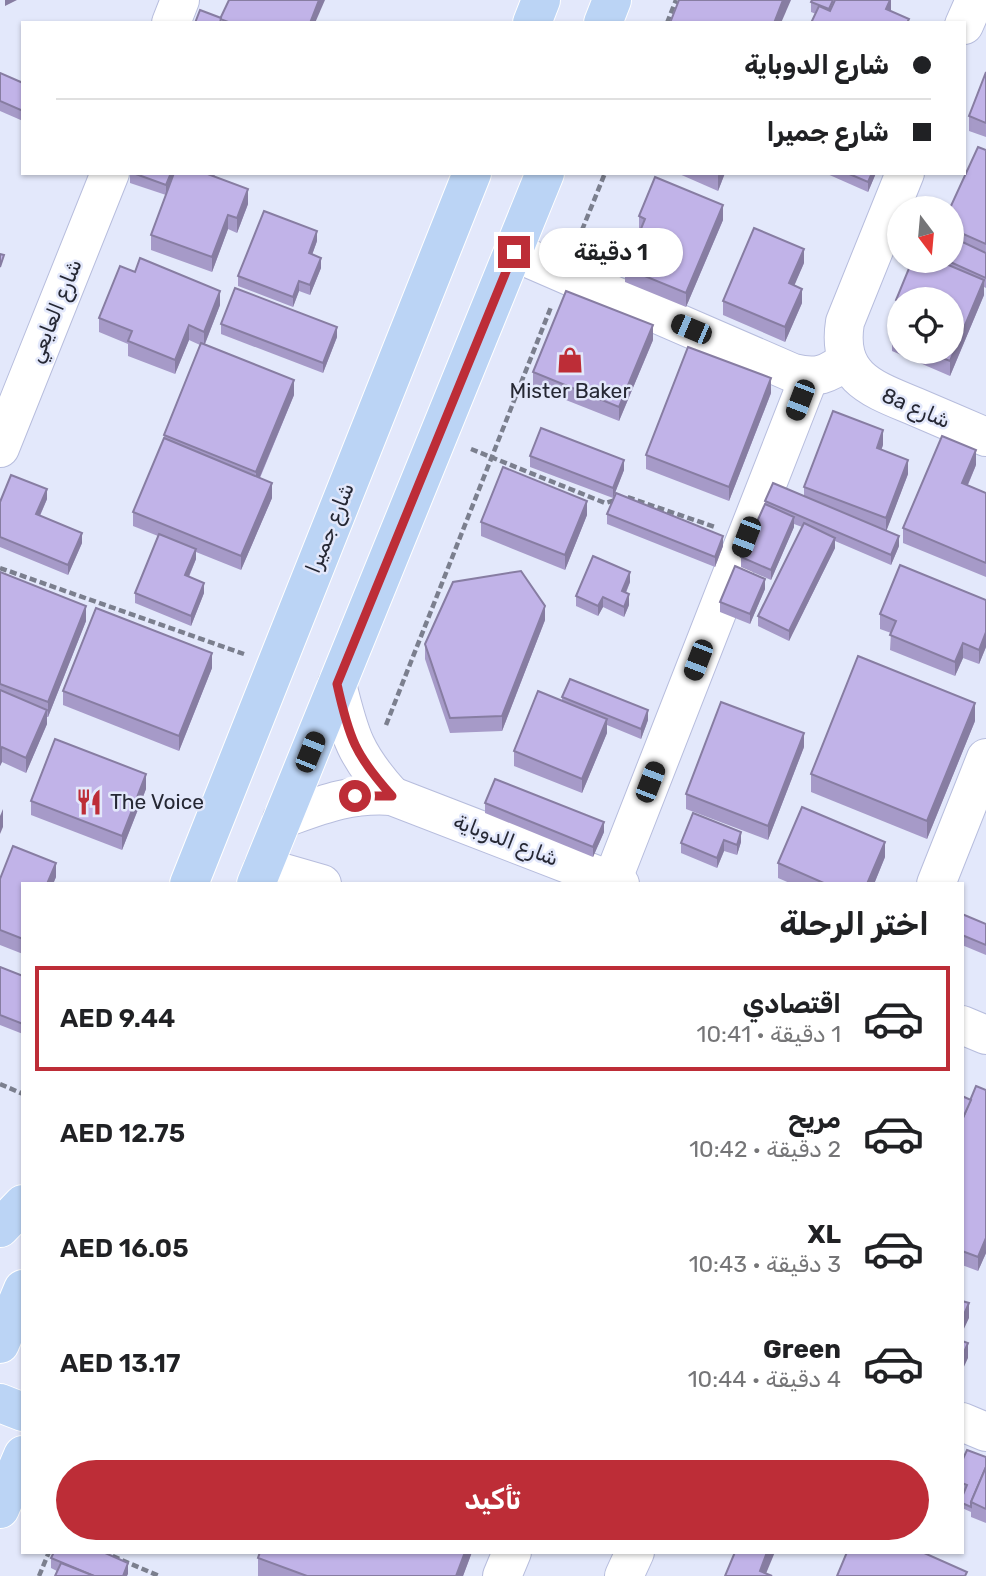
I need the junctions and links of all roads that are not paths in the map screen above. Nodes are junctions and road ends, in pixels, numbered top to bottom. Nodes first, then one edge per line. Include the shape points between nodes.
1 (180, 0) edge
2 (541, 0) edge
3 (612, 0) edge
4 (975, 0) edge
5 (171, 21) edge
6 (533, 21) edge
7 (604, 21) edge
8 (966, 21) edge
9 (109, 175) edge
10 (471, 175) edge
11 (544, 175) edge
12 (904, 175) edge
13 (514, 252) junction
14 (847, 360) junction
15 (809, 377) junction
16 (986, 437) edge
17 (0, 448) edge
18 (337, 684) junction
19 (986, 758) edge
20 (380, 783) junction
21 (282, 819) junction
22 (260, 876) edge
23 (190, 882) edge
24 (306, 882) edge
25 (616, 882) edge
26 (937, 882) edge
27 (964, 1026) edge
28 (986, 1035) edge
29 (21, 1205) edge
30 (0, 1228) edge
31 (21, 1294) edge
32 (0, 1343) edge
33 (21, 1351) edge
34 (0, 1403) edge
35 (21, 1411) edge
36 (964, 1423) edge
37 (986, 1432) edge
38 (21, 1460) edge
39 (0, 1509) edge

1 - 5 street
2 - 6 main road
3 - 7 main road
4 - 8 street
9 - 17 street, شارع العايعي
10 - 23 main road, شارع جميرا
11 - 13 main road
12 - 14 street via 845,322
13 - 15 street
13 - 18 main road
14 - 15 street
14 - 16 street, 8a شارع via 872,389
15 - 25 street
18 - 20 street via 352,740
18 - 21 main road
19 - 26 street
20 - 21 street, شارع الدوباية via 366,794
20 - 25 street, شارع الدوباية
21 - 22 main road
22 - 24 street
27 - 28 street
29 - 30 main road
31 - 32 main road
32 - 33 main road
34 - 35 main road
36 - 37 street
38 - 39 main road

